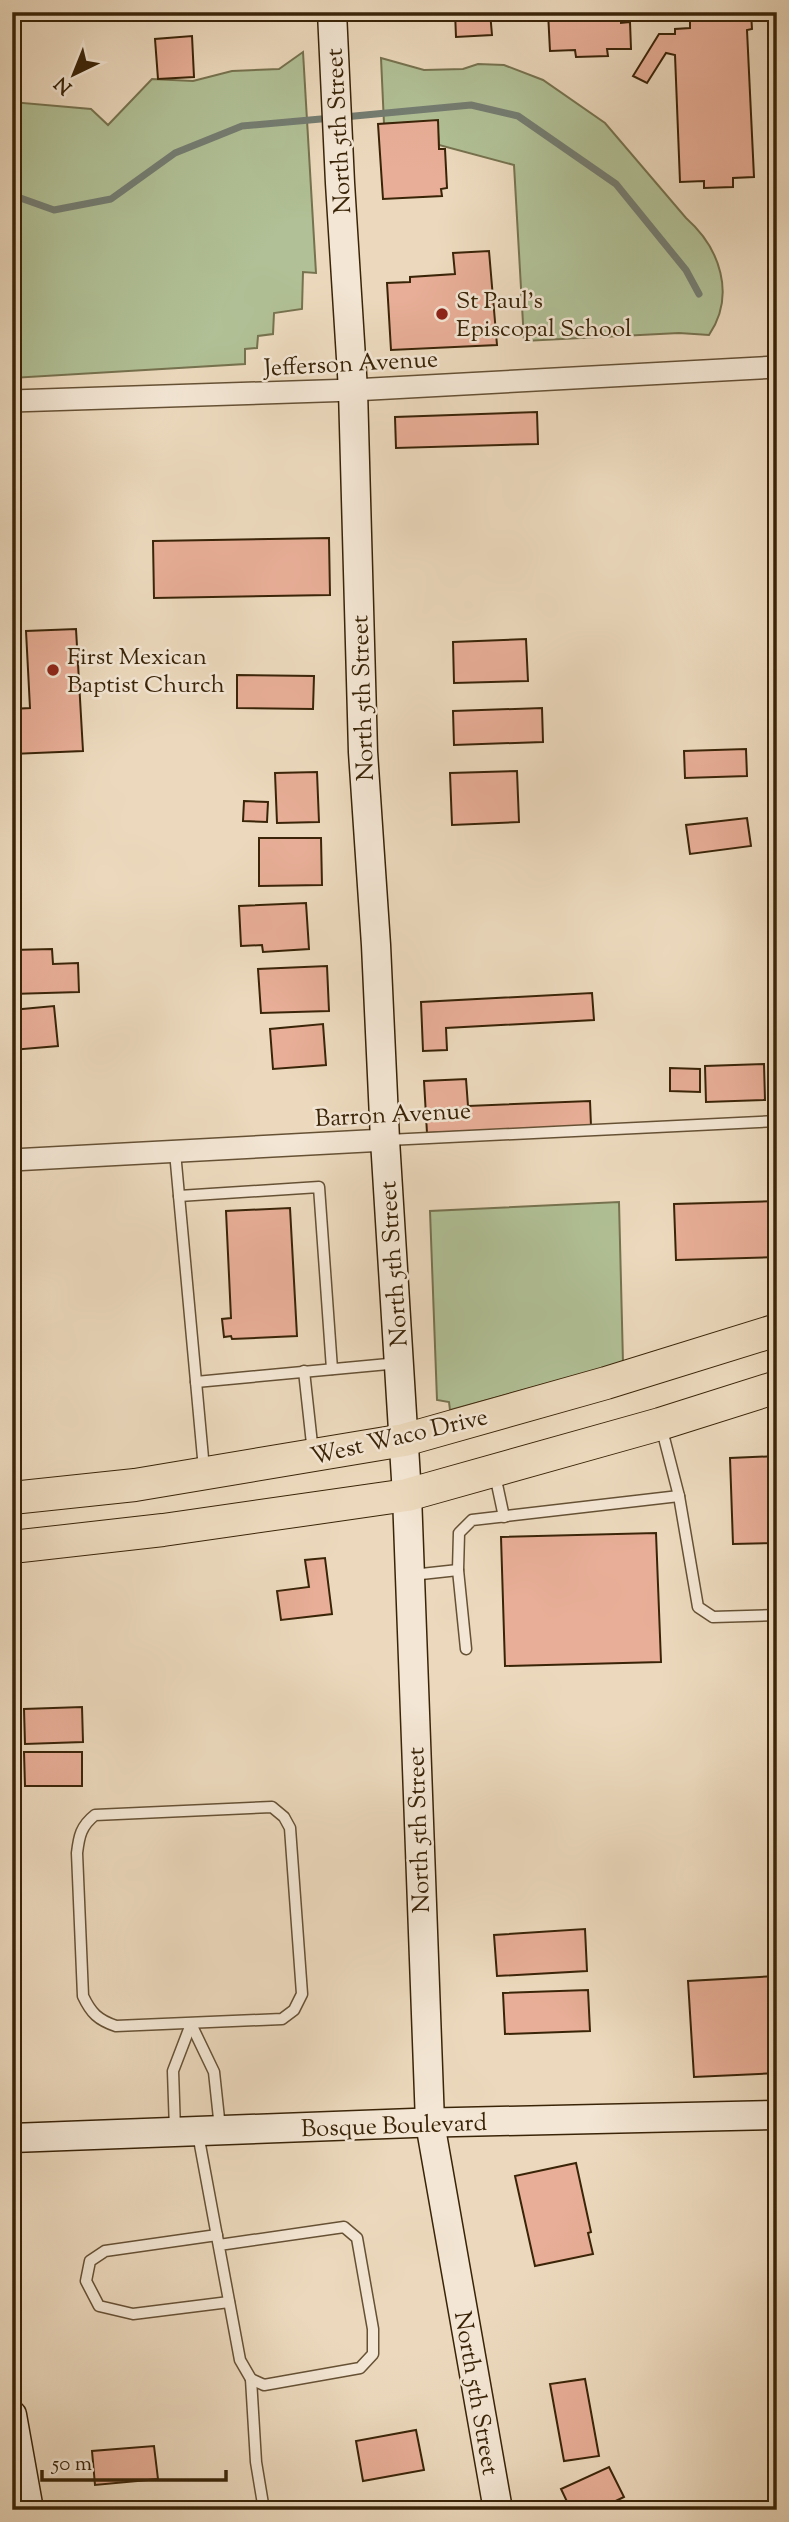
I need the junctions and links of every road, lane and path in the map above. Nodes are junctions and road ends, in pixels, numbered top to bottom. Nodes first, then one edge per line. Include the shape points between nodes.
1 (332, 12) edge
2 (777, 367) edge
3 (354, 390) junction
4 (12, 401) edge
5 (777, 1121) edge
6 (385, 1140) junction
7 (175, 1152) junction
8 (12, 1160) edge
9 (179, 1196) junction
10 (777, 1330) edge
11 (399, 1363) junction
12 (332, 1369) junction
13 (304, 1371) junction
14 (196, 1381) junction
15 (777, 1387) edge
16 (660, 1424) junction
17 (404, 1440) junction
18 (314, 1456) junction
19 (494, 1471) junction
20 (205, 1474) junction
21 (407, 1495) junction
22 (679, 1496) junction
23 (12, 1498) edge
24 (504, 1517) junction
25 (12, 1547) edge
26 (458, 1570) junction
27 (410, 1575) junction
28 (777, 1615) edge
29 (466, 1649) dead end
30 (191, 2024) junction
31 (777, 2115) edge
32 (429, 2123) junction
33 (197, 2131) junction
34 (12, 2138) edge
35 (218, 2240) junction
36 (229, 2302) junction
37 (251, 2379) junction
38 (12, 2415) edge
39 (29, 2510) edge
40 (264, 2510) edge
41 (498, 2510) edge

1 - 3 main road, North 5th Street
2 - 3 street, Jefferson Avenue
3 - 4 street, Jefferson Avenue
3 - 6 main road, North 5th Street via 363,752
5 - 6 lane, Barron Avenue
6 - 7 street, Barron Avenue
6 - 11 main road, North 5th Street
7 - 8 street, Barron Avenue
7 - 9 lane
9 - 12 lane via 319,1187
9 - 14 lane
10 - 17 main road, West Waco Drive
11 - 12 lane
11 - 17 main road, North 5th Street
12 - 13 lane
13 - 14 lane
13 - 18 lane
14 - 20 lane
15 - 16 main road
16 - 19 main road
16 - 22 lane
17 - 18 main road, West Waco Drive
17 - 21 main road, North 5th Street
18 - 20 main road, West Waco Drive
19 - 21 main road
19 - 24 lane
20 - 23 main road, West Waco Drive
21 - 25 main road
21 - 27 main road, North 5th Street
22 - 24 lane
22 - 28 lane via 698,1608 713,1617
24 - 26 lane via 472,1520 459,1533
26 - 27 lane
26 - 29 lane
27 - 32 main road, North 5th Street
30 - 30 lane via 282,2019 294,2010 302,1994 290,1828 272,1807 95,1815 79,1836 83,1996 91,2011 116,2026
30 - 33 lane via 214,2072
30 - 33 lane via 173,2071
31 - 32 main road, Bosque Boulevard
32 - 33 main road, Bosque Boulevard
32 - 41 main road, North 5th Street
33 - 34 main road, Bosque Boulevard
33 - 35 lane
35 - 36 lane
35 - 36 lane via 105,2251 90,2261 86,2281 99,2306 133,2314
35 - 37 lane via 344,2227 357,2238 373,2354 360,2368 264,2385
36 - 37 lane via 240,2360
37 - 40 lane
38 - 39 main road

